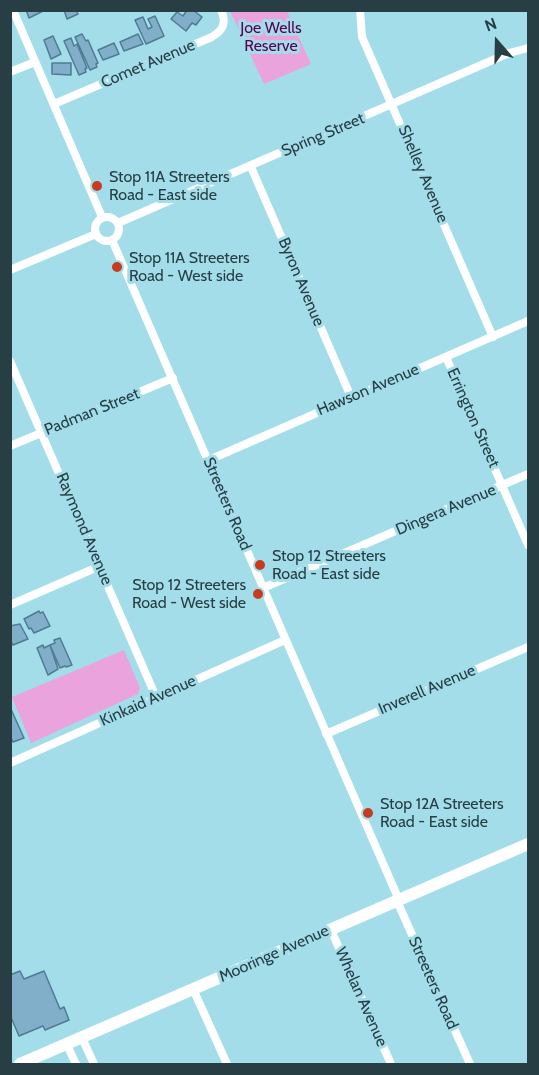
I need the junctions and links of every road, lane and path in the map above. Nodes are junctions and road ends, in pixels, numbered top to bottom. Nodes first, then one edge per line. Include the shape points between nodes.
1 (13, 10) edge
2 (221, 10) edge
3 (360, 10) edge
4 (528, 48) edge
5 (36, 62) junction
6 (10, 72) edge
7 (54, 104) junction
8 (393, 105) junction
9 (251, 167) junction
10 (102, 217) junction
11 (118, 223) junction
12 (96, 234) junction
13 (112, 240) junction
14 (10, 270) edge
15 (528, 321) edge
16 (493, 337) junction
17 (446, 357) junction
18 (10, 361) edge
19 (173, 378) junction
20 (351, 397) junction
21 (42, 432) junction
22 (10, 446) edge
23 (209, 460) junction
24 (528, 474) edge
25 (503, 486) junction
26 (528, 545) edge
27 (100, 566) junction
28 (264, 588) junction
29 (10, 605) edge
30 (285, 640) junction
31 (528, 647) edge
32 (156, 697) junction
33 (326, 734) junction
34 (10, 763) edge
35 (528, 844) edge
36 (398, 900) junction
37 (331, 930) junction
38 (193, 989) junction
39 (82, 1038) junction
40 (67, 1045) junction
41 (20, 1065) edge
42 (75, 1065) edge
43 (94, 1065) edge
44 (227, 1065) edge
45 (391, 1065) edge
46 (470, 1065) edge

1 - 5 street
2 - 7 street, Comet Avenue via 224,25 212,37
3 - 8 street, Shelley Avenue via 362,37
4 - 8 street, Spring Street
5 - 6 street
5 - 7 street
7 - 10 street
8 - 9 street, Spring Street
8 - 16 street, Shelley Avenue
9 - 11 street, Spring Street
9 - 20 street, Byron Avenue
10 - 11 street via 111,217
10 - 12 street via 96,223
11 - 13 street via 120,231
12 - 13 street via 103,241
12 - 14 street
13 - 19 street, Streeters Road
15 - 16 street, Hawson Avenue
16 - 17 street, Hawson Avenue
17 - 20 street, Hawson Avenue
17 - 25 street, Errington Street
18 - 21 street, Raymond Avenue
19 - 21 street, Padman Street
19 - 23 street, Streeters Road
20 - 23 street, Hawson Avenue
21 - 22 street, Padman Street
21 - 27 street, Raymond Avenue
23 - 28 street, Streeters Road
24 - 25 street, Dingera Avenue
25 - 26 street, Errington Street
25 - 28 street, Dingera Avenue
27 - 29 street
27 - 32 street, Raymond Avenue
28 - 30 street, Streeters Road
30 - 32 street, Kinkaid Avenue
30 - 33 street, Streeters Road
31 - 33 street, Inverell Avenue
32 - 34 street, Kinkaid Avenue
33 - 36 street, Streeters Road
35 - 36 street, Mooringe Avenue
36 - 37 street, Mooringe Avenue
36 - 46 street, Streeters Road
37 - 38 street, Mooringe Avenue
37 - 45 street, Whelan Avenue
38 - 39 street, Mooringe Avenue
38 - 44 street
39 - 40 street, Mooringe Avenue
39 - 43 street
40 - 41 street, Mooringe Avenue
40 - 42 street

